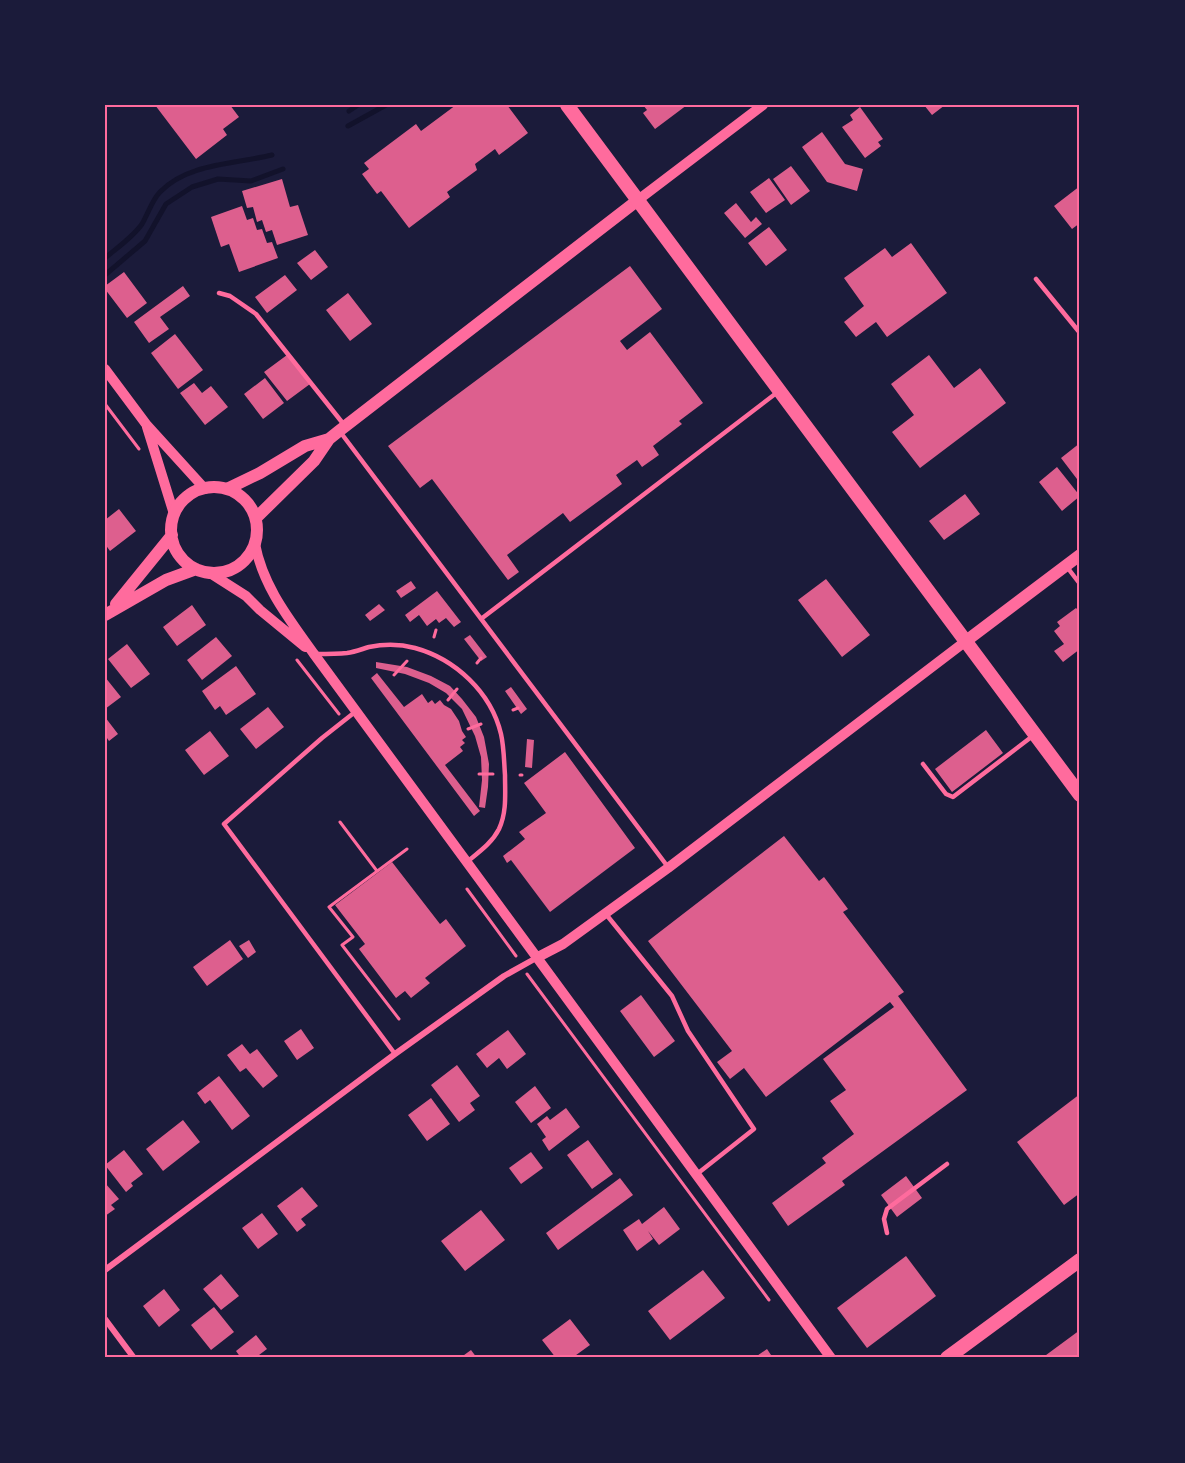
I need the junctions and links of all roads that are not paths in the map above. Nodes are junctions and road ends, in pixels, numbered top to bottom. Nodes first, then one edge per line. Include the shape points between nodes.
1 (567, 105) edge
2 (763, 105) edge
3 (638, 201) junction
4 (1036, 279) dead end
5 (219, 292) dead end
6 (1080, 333) edge
7 (105, 369) edge
8 (779, 391) junction
9 (146, 424) junction
10 (338, 432) junction
11 (205, 489) junction
12 (227, 489) junction
13 (174, 514) junction
14 (256, 518) junction
15 (172, 535) junction
16 (255, 544) junction
17 (1080, 555) edge
18 (1066, 566) junction
19 (196, 569) junction
20 (210, 573) junction
21 (1080, 584) edge
22 (108, 613) edge
23 (481, 620) junction
24 (966, 641) junction
25 (314, 654) junction
26 (356, 712) junction
27 (1034, 734) junction
28 (923, 764) dead end
29 (1080, 795) edge
30 (468, 861) junction
31 (668, 868) junction
32 (605, 913) junction
33 (538, 957) junction
34 (395, 1054) junction
35 (947, 1164) dead end
36 (697, 1174) junction
37 (887, 1233) dead end
38 (1080, 1260) edge
39 (105, 1270) edge
40 (105, 1319) edge
41 (134, 1358) edge
42 (831, 1358) edge
43 (947, 1358) edge

1 - 3 main road
2 - 3 street
3 - 8 main road
3 - 10 main road
4 - 6 lane
5 - 10 lane via 256,314
7 - 9 street
8 - 23 lane
8 - 24 main road
9 - 11 street
9 - 13 street
10 - 12 main road
10 - 14 main road
10 - 23 lane
11 - 12 main road
11 - 13 main road via 187,497
12 - 14 main road via 250,505
13 - 15 main road
14 - 16 main road
15 - 19 main road via 180,555
15 - 22 main road
16 - 20 main road via 248,558 237,567
16 - 25 street via 267,583
17 - 18 main road
18 - 21 lane
18 - 24 main road
19 - 20 main road
19 - 22 main road via 166,580
20 - 25 street via 246,596
23 - 31 lane
24 - 27 main road
24 - 31 street
25 - 26 street
25 - 30 lane via 349,653 384,645 415,648 444,660 477,687 501,733 505,803 503,817 490,843
26 - 30 street
26 - 34 lane via 224,824
27 - 28 lane via 953,797 946,794
27 - 29 main road
30 - 33 street
31 - 32 street
32 - 33 street
32 - 36 lane via 672,996 688,1031 754,1129
33 - 34 street via 504,976
33 - 36 street
34 - 39 street
35 - 37 lane via 887,1209
36 - 42 street
38 - 43 main road
40 - 41 street

